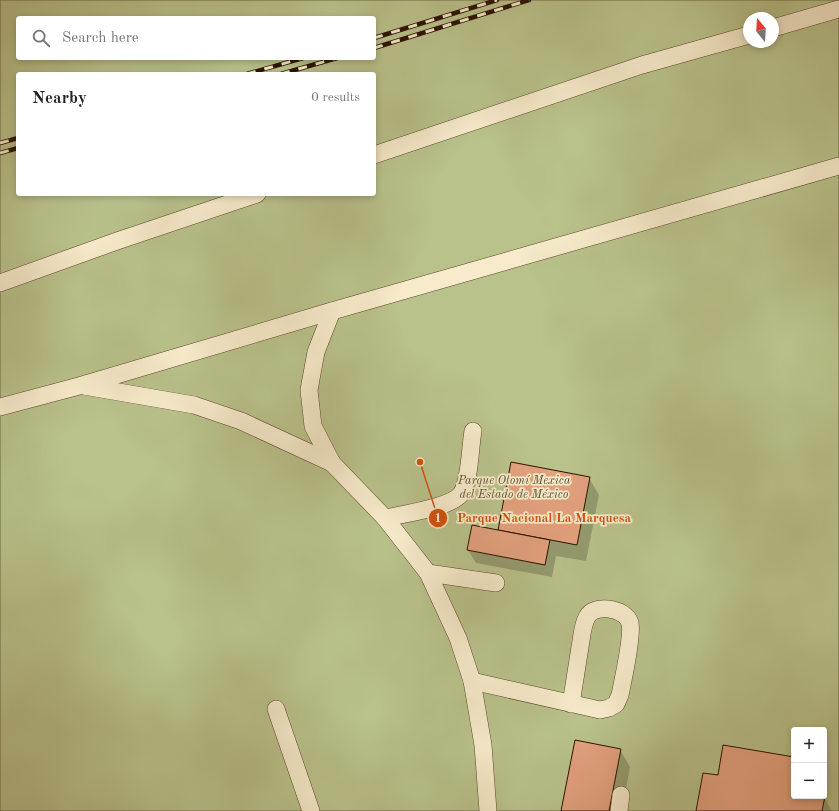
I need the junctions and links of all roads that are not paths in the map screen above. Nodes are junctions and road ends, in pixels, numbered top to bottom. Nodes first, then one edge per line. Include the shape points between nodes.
1 (839, 9) edge
2 (779, 26) edge
3 (743, 36) edge
4 (376, 154) edge
5 (839, 166) edge
6 (251, 196) edge
7 (0, 283) edge
8 (332, 310) junction
9 (80, 386) junction
10 (0, 407) edge
11 (473, 431) dead end
12 (332, 463) junction
13 (385, 518) junction
14 (428, 573) junction
15 (496, 583) dead end
16 (472, 681) junction
17 (571, 704) junction
18 (276, 709) dead end
19 (311, 811) edge
20 (488, 811) edge

1 - 2 lane
3 - 4 lane via 642,65
5 - 8 lane
6 - 7 lane
8 - 9 lane
8 - 12 lane via 316,352 309,390 313,426
9 - 10 lane
9 - 12 lane via 194,405 242,421
11 - 13 lane via 465,485 455,500
12 - 13 lane
13 - 14 lane
14 - 15 lane
14 - 16 lane via 458,638
16 - 17 lane
16 - 20 lane via 483,745
17 - 17 lane via 600,710 616,704 620,695 630,624 622,613 600,609 587,616
18 - 19 lane

